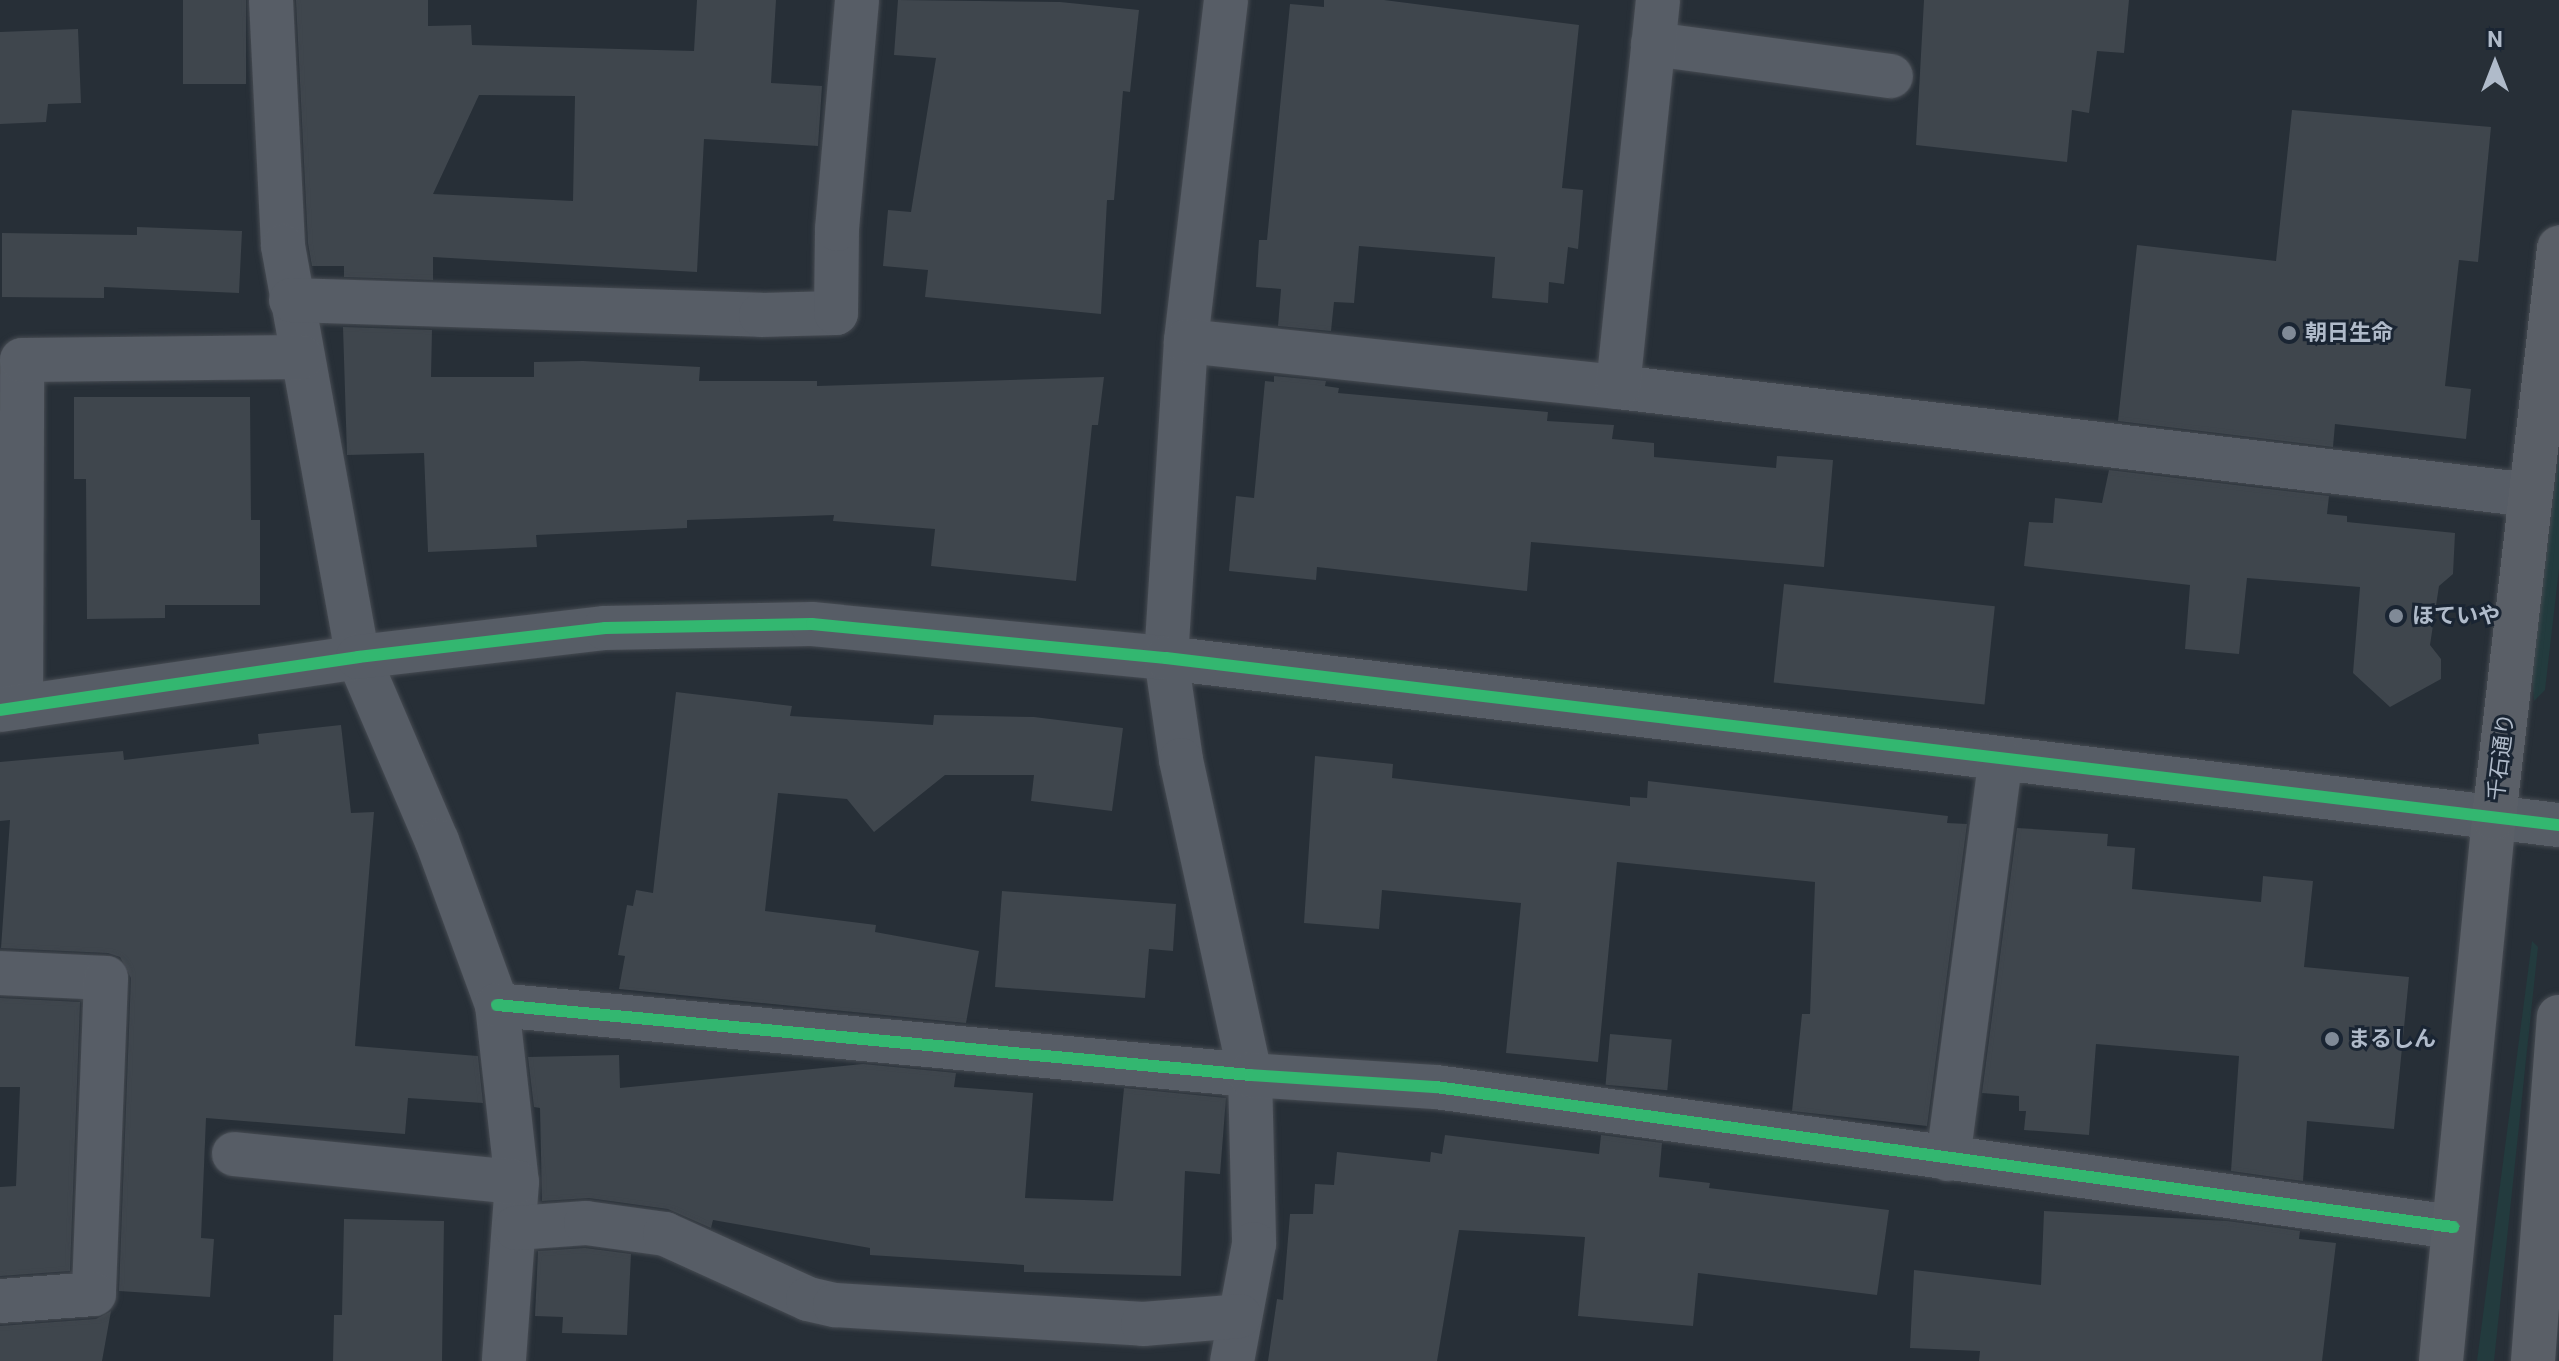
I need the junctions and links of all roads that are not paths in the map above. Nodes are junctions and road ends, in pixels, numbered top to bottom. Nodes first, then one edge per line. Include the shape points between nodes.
1 (271, 0) edge
2 (857, 0) edge
3 (1658, 0) edge
4 (1220, 1) edge
5 (1653, 44) junction
6 (1891, 76) dead end
7 (2559, 248) edge
8 (291, 300) junction
9 (1186, 341) junction
10 (302, 357) junction
11 (1618, 387) junction
12 (2530, 495) junction
13 (358, 657) junction
14 (1166, 658) junction
15 (10, 708) edge
16 (2001, 759) junction
17 (2494, 818) junction
18 (2559, 825) edge
19 (0, 973) edge
20 (497, 1005) junction
21 (2559, 1017) edge
22 (1250, 1075) junction
23 (234, 1154) dead end
24 (1948, 1159) junction
25 (517, 1182) junction
26 (2453, 1227) junction
27 (516, 1228) junction
28 (0, 1301) edge
29 (1240, 1316) junction
30 (504, 1361) edge
31 (1232, 1361) edge
32 (2441, 1361) edge
33 (2533, 1361) edge

1 - 8 street via 275,142
2 - 8 street via 837,229 836,313
3 - 5 street
4 - 9 street
5 - 6 street
5 - 11 street
7 - 12 main road, 千石通り
8 - 10 street
9 - 11 street
9 - 14 street
10 - 13 street
10 - 15 street via 22,360
11 - 12 street
12 - 17 main road, 千石通り
13 - 14 street via 605,628 812,624
13 - 15 street
13 - 20 street via 437,841
14 - 16 street
14 - 22 street via 1181,760
16 - 17 street
16 - 24 street
17 - 18 street
17 - 26 main road, 千石通り
19 - 28 street via 106,978 94,1294
20 - 22 street
20 - 25 street
21 - 33 main road
22 - 24 street via 1436,1087
22 - 29 street via 1254,1244
23 - 25 street
24 - 26 street
25 - 27 street
26 - 32 main road, 千石通り
27 - 29 street via 586,1223 665,1234 808,1299 835,1305 1143,1324
27 - 30 street
29 - 31 street

